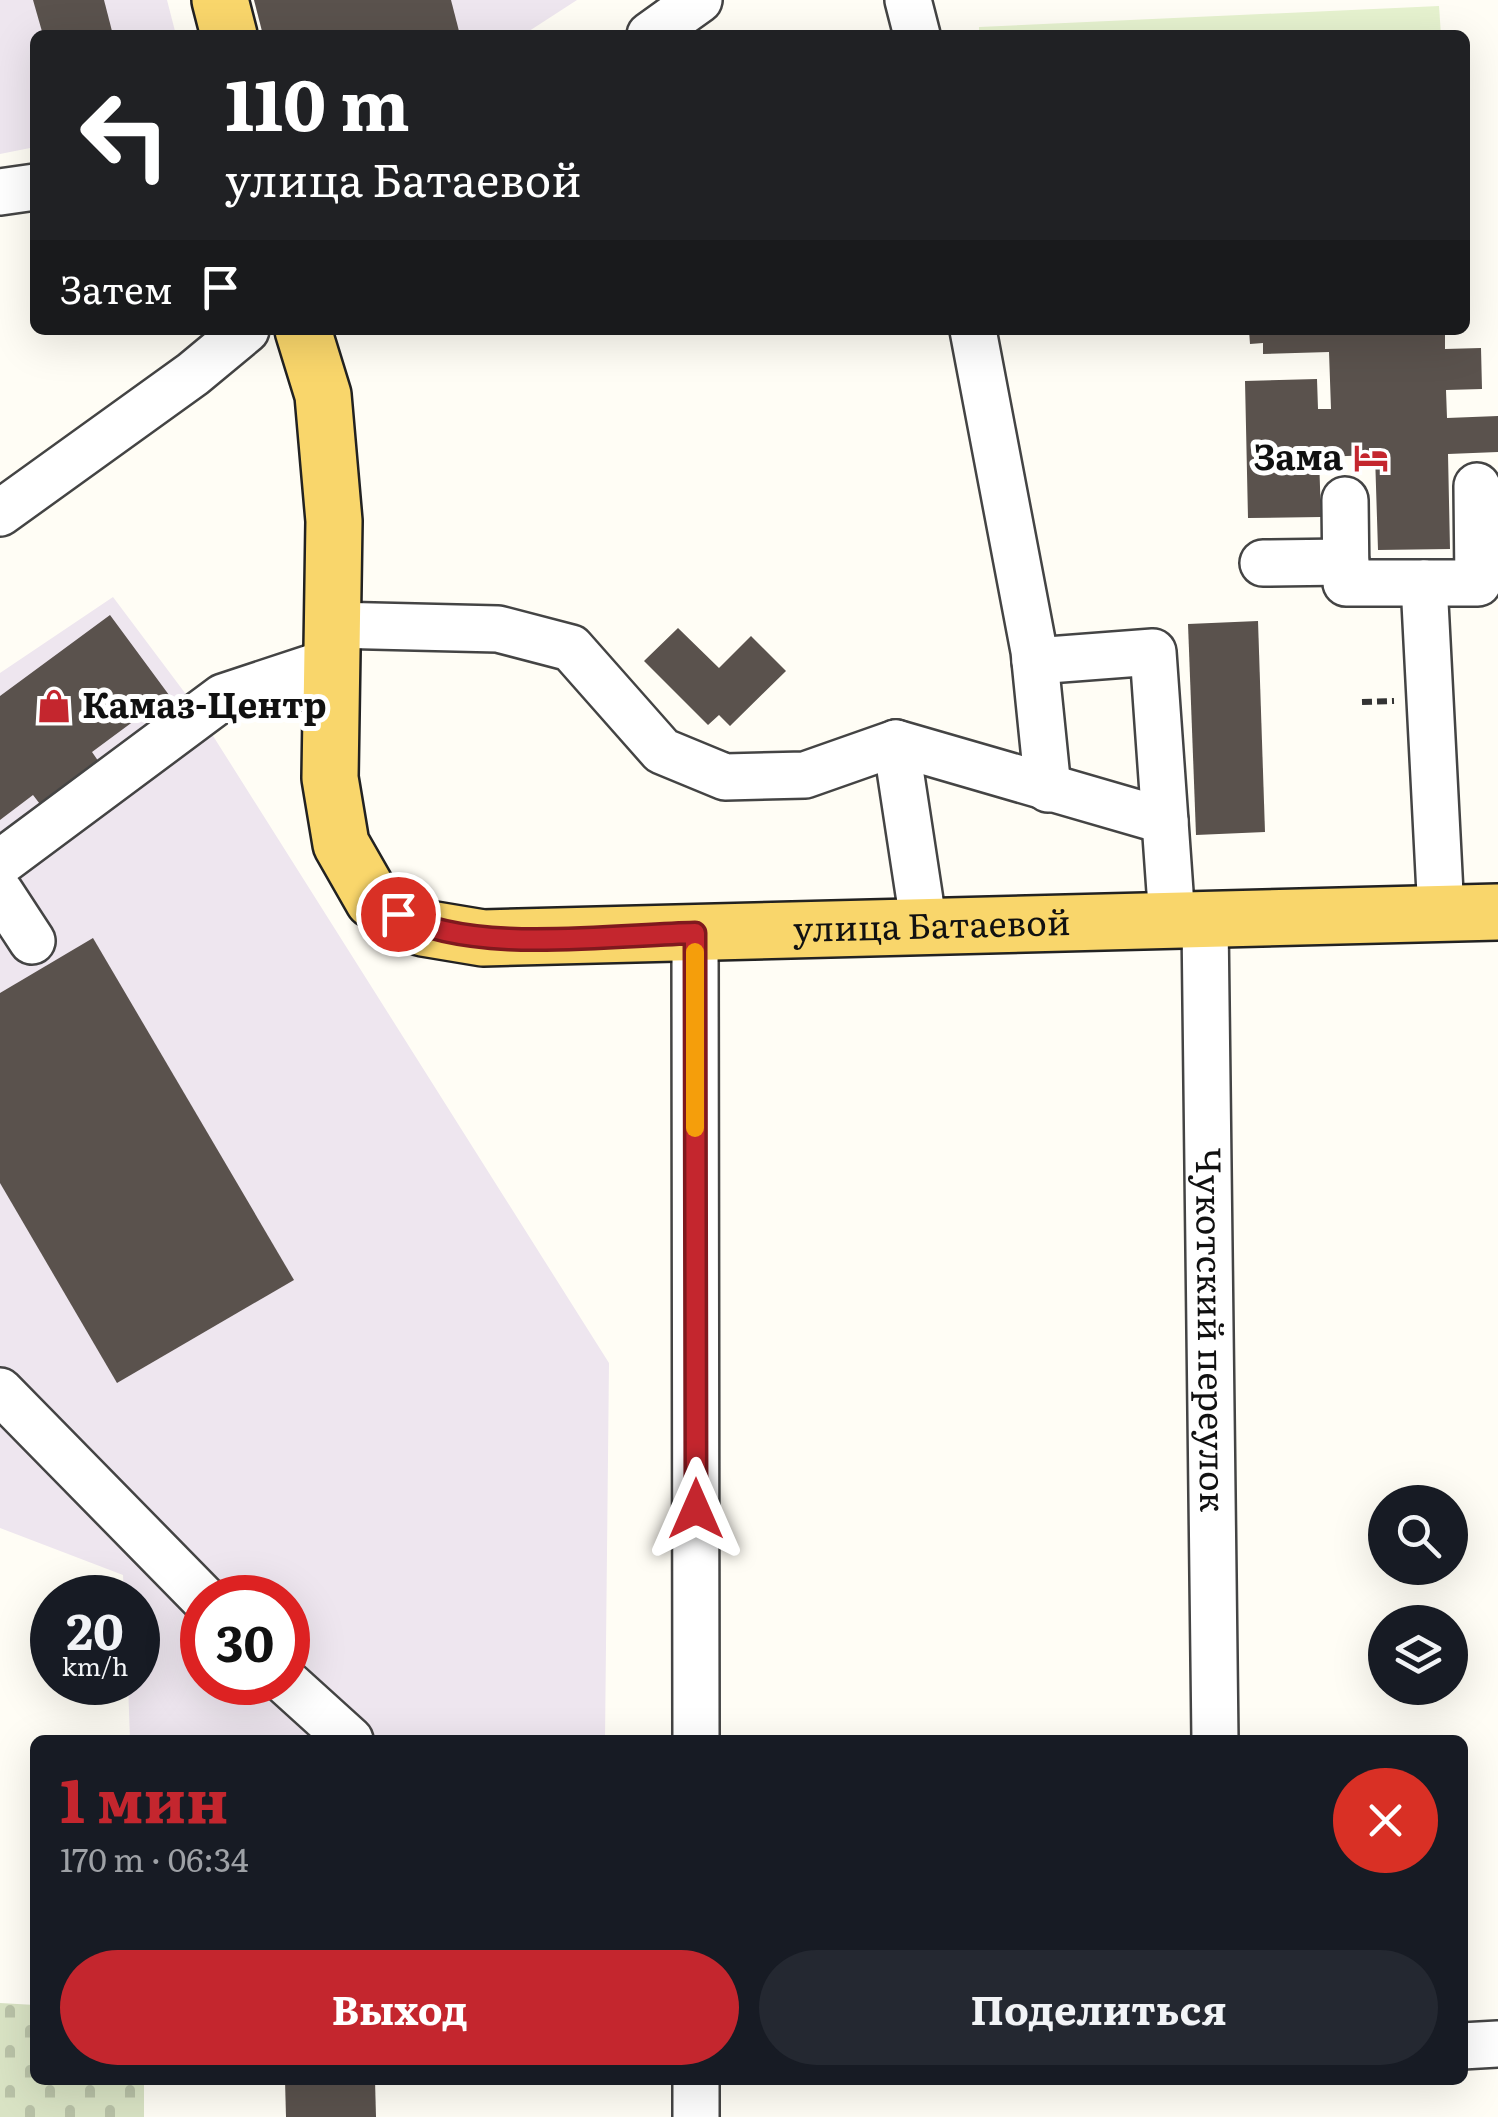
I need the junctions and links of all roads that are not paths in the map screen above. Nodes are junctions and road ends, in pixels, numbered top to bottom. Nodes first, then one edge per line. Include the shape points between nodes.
1 (220, 0) edge
2 (699, 0) edge
3 (908, 0) edge
4 (228, 30) edge
5 (657, 30) edge
6 (915, 30) edge
7 (30, 188) edge
8 (0, 192) edge
9 (240, 335) edge
10 (304, 335) edge
11 (974, 335) edge
12 (1478, 486) dead end
13 (1345, 500) dead end
14 (0, 513) edge
15 (1346, 562) junction
16 (1263, 563) dead end
17 (1424, 583) junction
18 (332, 643) junction
19 (1035, 661) junction
20 (896, 744) junction
21 (1048, 789) junction
22 (1165, 820) junction
23 (0, 863) edge
24 (0, 892) edge
25 (1498, 912) edge
26 (1441, 914) junction
27 (1188, 920) junction
28 (924, 927) junction
29 (695, 933) junction
30 (32, 941) dead end
31 (0, 1391) edge
32 (180, 1575) edge
33 (307, 1705) edge
34 (333, 1734) edge
35 (696, 1735) edge
36 (1215, 1735) edge
37 (1498, 2044) edge
38 (1468, 2046) edge
39 (696, 2085) edge
40 (696, 2117) edge

1 - 4 main road
2 - 5 street
3 - 6 street
7 - 8 street
9 - 14 street
10 - 18 main road via 322,395 334,522
11 - 19 street
12 - 17 street via 1478,583
13 - 15 street
15 - 16 street
15 - 17 street via 1346,583
17 - 26 street
18 - 20 street via 498,629 571,648 662,751 725,776 805,775
18 - 23 street via 223,697
18 - 29 main road, улица Батаевой via 330,778 341,844 374,900 423,928 483,938
19 - 21 street
19 - 22 street, Чукотский переулок via 1152,652
20 - 21 street
20 - 28 street
21 - 22 street
22 - 27 street, Чукотский переулок
24 - 30 street
25 - 26 main road, улица Батаевой
26 - 27 main road, улица Батаевой
27 - 28 main road, улица Батаевой
27 - 36 street, Чукотский переулок
28 - 29 main road, улица Батаевой
29 - 35 street
31 - 32 street
33 - 34 street
37 - 38 street
39 - 40 street

